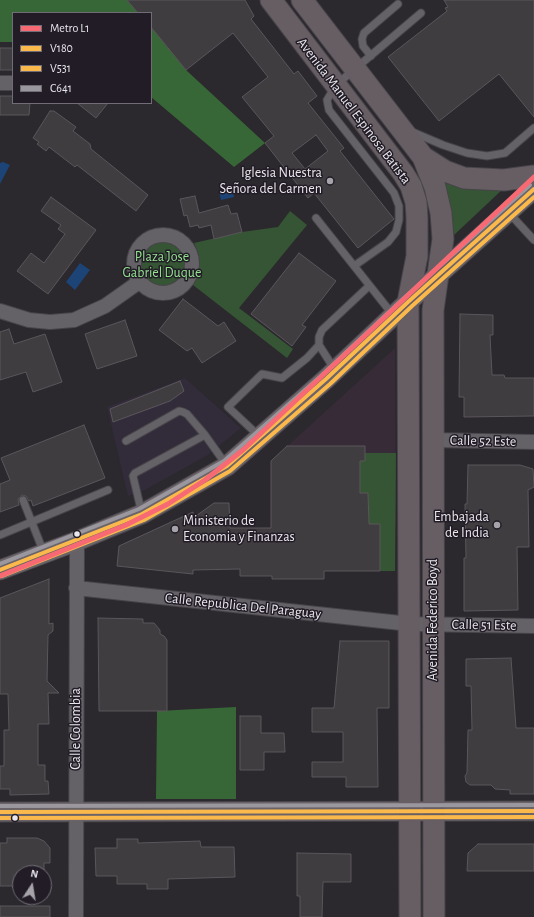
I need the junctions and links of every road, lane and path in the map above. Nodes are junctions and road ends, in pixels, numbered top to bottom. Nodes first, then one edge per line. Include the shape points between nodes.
1 (271, 0) edge
2 (302, 0) edge
3 (398, 4) dead end
4 (421, 13) dead end
5 (363, 62) junction
6 (0, 83) edge
7 (12, 83) edge
8 (336, 85) junction
9 (400, 127) junction
10 (534, 128) edge
11 (380, 142) junction
12 (364, 156) junction
13 (423, 157) junction
14 (534, 176) edge
15 (534, 189) edge
16 (508, 213) junction
17 (316, 218) dead end
18 (534, 240) edge
19 (354, 266) junction
20 (438, 275) junction
21 (139, 282) junction
22 (369, 286) junction
23 (401, 309) junction
24 (0, 311) edge
25 (319, 345) junction
26 (336, 371) junction
27 (410, 418) junction
28 (205, 435) junction
29 (261, 438) junction
30 (432, 440) junction
31 (126, 442) dead end
32 (534, 442) edge
33 (227, 466) junction
34 (108, 490) dead end
35 (24, 500) dead end
36 (142, 514) junction
37 (32, 523) junction
38 (0, 535) edge
39 (77, 541) junction
40 (44, 554) junction
41 (0, 570) edge
42 (76, 588) junction
43 (410, 624) junction
44 (434, 625) junction
45 (534, 626) edge
46 (76, 811) junction
47 (0, 812) edge
48 (411, 812) junction
49 (433, 812) junction
50 (534, 812) edge
51 (76, 917) edge
52 (410, 917) edge
53 (434, 917) edge

1 - 8 main road, Avenida Manuel Espinosa Batista
2 - 5 main road, Avenida Manuel Espinosa Batista
3 - 5 lane via 364,33
4 - 5 lane
5 - 8 lane
5 - 9 main road, Avenida Manuel Espinosa Batista
6 - 7 street
8 - 11 main road, Avenida Manuel Espinosa Batista
8 - 12 lane via 327,100 329,110
9 - 10 lane via 467,153 488,156 505,153
9 - 13 main road, Avenida Manuel Espinosa Batista
11 - 12 lane
11 - 23 main road, Avenida Manuel Espinosa Batista via 411,186 416,202 417,256
12 - 19 lane via 394,193 399,206 399,220 396,232 388,242
13 - 14 main road via 445,171 464,178 504,180
13 - 20 main road, Avenida Manuel Espinosa Batista via 435,187 441,213 443,239
15 - 16 main road
16 - 18 lane
16 - 20 main road
17 - 19 lane
19 - 22 lane
20 - 23 main road
20 - 30 main road, Avenida Federico Boyd via 433,310
21 - 21 street via 146,289 165,294 183,286 189,278 192,259 182,242 164,235 146,240 134,255 134,274
21 - 24 street via 105,306 74,320 29,320
22 - 23 lane
22 - 25 lane via 322,330
23 - 26 main road
23 - 27 main road, Avenida Federico Boyd
25 - 26 lane
25 - 29 lane via 282,378 262,374 228,407
26 - 29 main road
27 - 30 main road via 418,434
27 - 43 main road, Avenida Federico Boyd
28 - 31 lane via 187,414 179,411
28 - 33 lane
28 - 36 lane via 135,473 133,476
29 - 33 main road
30 - 32 street, Calle 52 Este
30 - 44 main road, Avenida Federico Boyd
33 - 36 main road
34 - 37 lane
35 - 37 lane
36 - 39 main road
37 - 38 lane
37 - 40 lane
39 - 40 main road
39 - 42 street, Calle Colombia
40 - 41 main road
42 - 43 street, Calle Republica Del Paraguay
42 - 46 street, Calle Colombia
43 - 44 street, Calle 51 Este
43 - 48 main road, Avenida Federico Boyd
44 - 45 street, Calle 51 Este
44 - 49 main road, Avenida Federico Boyd
46 - 47 main road
46 - 48 main road
46 - 51 street, Calle Colombia
48 - 49 main road
48 - 52 main road, Avenida Federico Boyd
49 - 50 main road
49 - 53 main road, Avenida Federico Boyd

